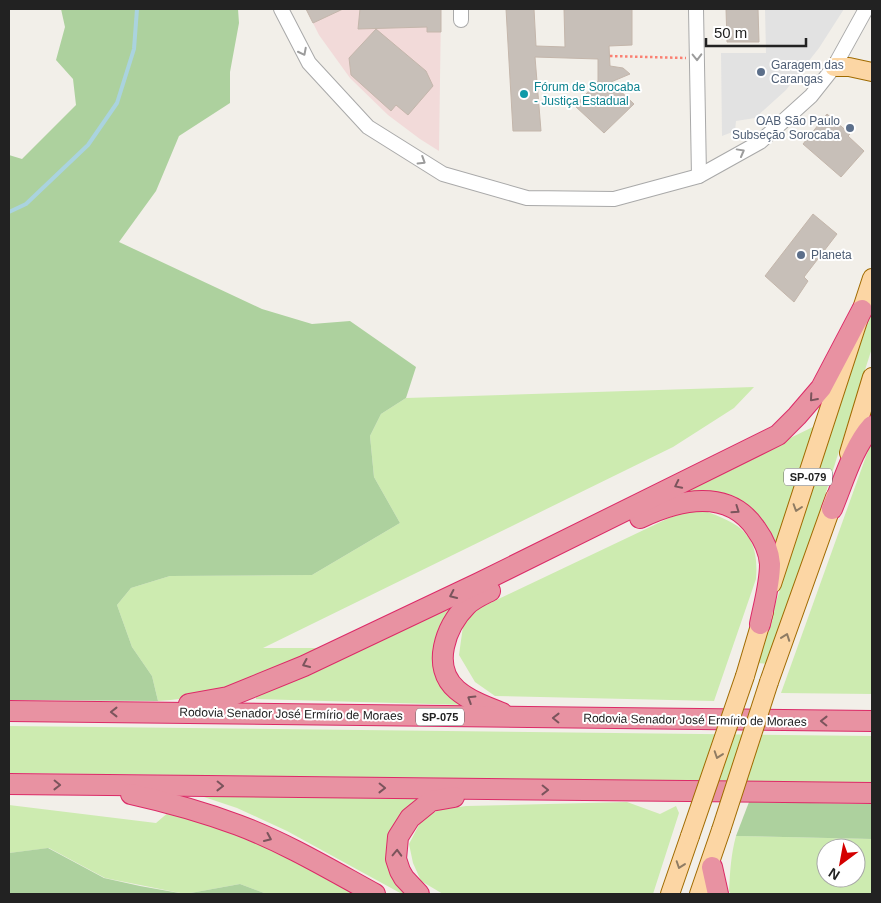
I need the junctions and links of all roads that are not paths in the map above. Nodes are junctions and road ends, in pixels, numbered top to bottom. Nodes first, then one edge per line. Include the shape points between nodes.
1 (281, 9) edge
2 (696, 9) edge
3 (866, 9) edge
4 (834, 67) junction
5 (872, 72) edge
6 (699, 176) junction
7 (872, 278) edge
8 (862, 310) junction
9 (872, 378) edge
10 (872, 426) edge
11 (832, 509) junction
12 (760, 624) junction
13 (9, 711) edge
14 (144, 712) junction
15 (515, 718) junction
16 (872, 721) edge
17 (9, 784) edge
18 (88, 785) junction
19 (488, 789) junction
20 (872, 793) edge
21 (720, 833) junction
22 (712, 867) junction
23 (376, 894) edge
24 (419, 894) edge
25 (670, 894) edge
26 (699, 894) edge
27 (706, 894) edge
28 (718, 894) edge

1 -> 6 street via 309,63 368,127 443,174 527,198 614,199
2 -> 6 street
3 - 4 street
4 - 5 main road
6 -> 4 street via 760,142 804,103
7 - 8 main road, SP-079
8 -> 12 main road, SP-079
8 -> 14 highway via 821,388 778,435 304,666 228,697
9 - 11 main road, SP-079
10 - 11 highway via 859,445
21 -> 11 main road, SP-079, bridge via 769,682
15 -> 12 highway via 456,690 446,675 443,648 456,617 482,595 661,508 707,500 731,506 752,522 766,542 770,563
12 -> 25 main road, SP-079, bridge
14 -> 13 highway, Rodovia Senador José Ermírio de Moraes / SP-075
14 - 15 highway, Rodovia Senador José Ermírio de Moraes / SP-075
16 -> 15 highway, Rodovia Senador José Ermírio de Moraes / SP-075
17 -> 18 highway
18 -> 19 highway
18 -> 23 highway via 157,800 240,825
19 -> 20 highway
24 -> 19 highway via 404,878 396,859 398,837 410,818 431,801
21 - 22 main road
21 - 26 main road, SP-079
22 - 27 main road
22 - 28 highway

